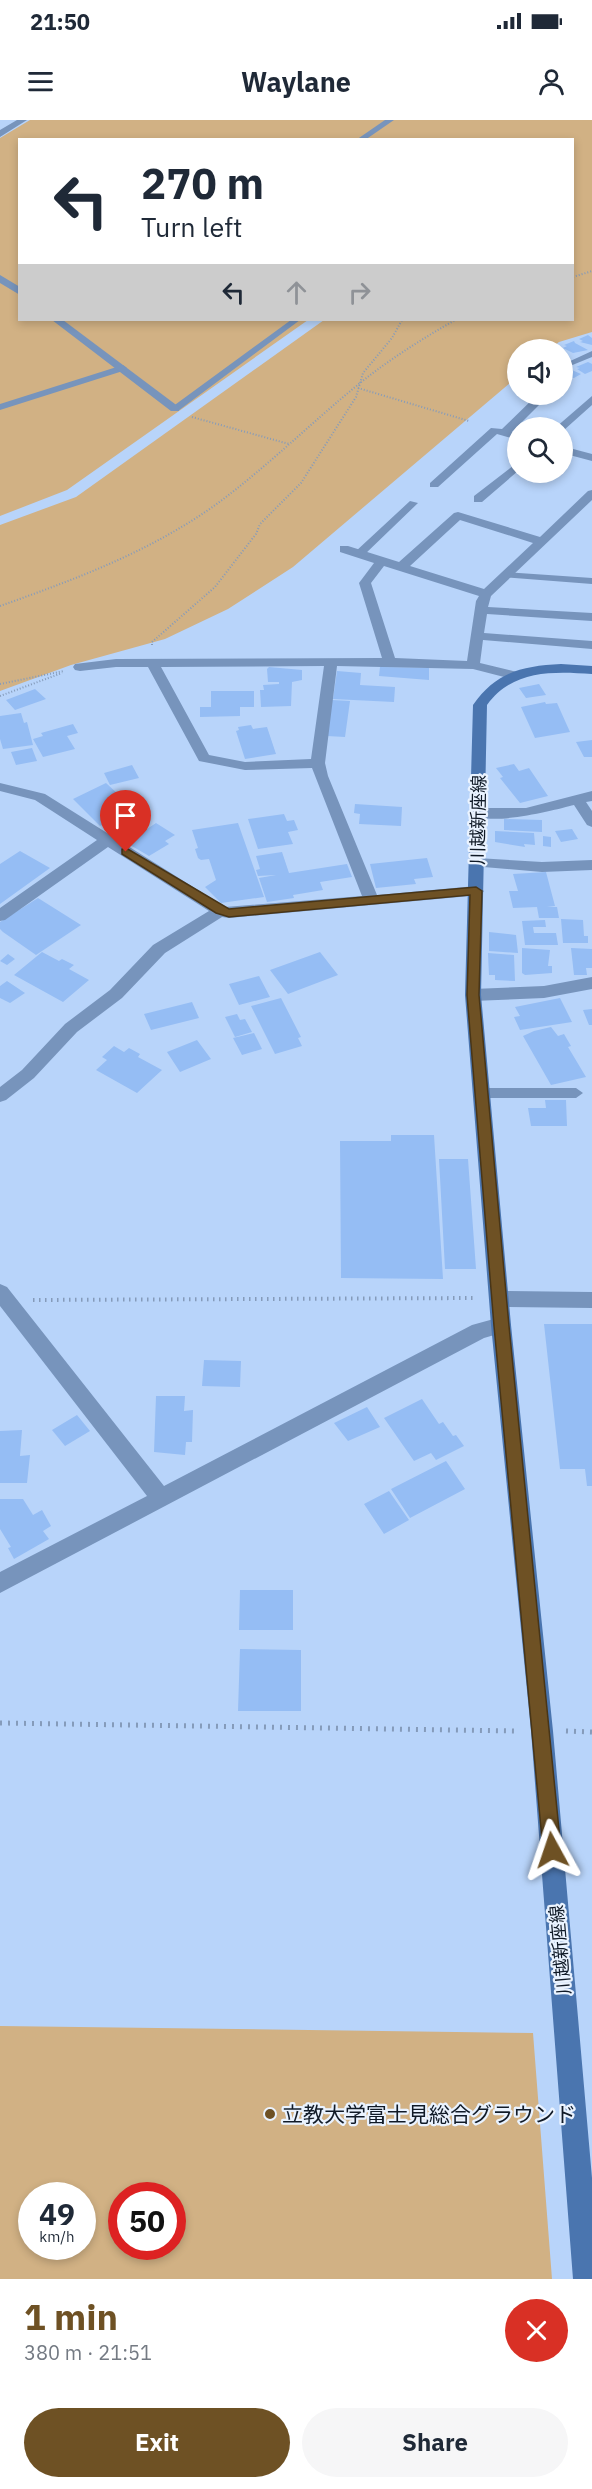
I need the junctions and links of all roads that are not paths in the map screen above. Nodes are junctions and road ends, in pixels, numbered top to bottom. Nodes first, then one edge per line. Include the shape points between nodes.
1 (23, 120) edge
2 (390, 120) edge
3 (0, 134) edge
4 (362, 138) edge
5 (0, 278) edge
6 (18, 291) edge
7 (58, 321) edge
8 (295, 321) edge
9 (592, 354) edge
10 (573, 362) edge
11 (123, 368) junction
12 (592, 399) edge
13 (533, 405) edge
14 (0, 407) edge
15 (179, 412) joint
16 (572, 417) edge
17 (504, 433) junction
18 (507, 434) edge
19 (573, 452) edge
20 (592, 458) edge
21 (507, 474) edge
22 (434, 485) dead end
23 (592, 494) edge
24 (478, 499) dead end
25 (413, 503) dead end
26 (541, 541) junction
27 (345, 549) dead end
28 (358, 554) junction
29 (381, 562) junction
30 (400, 568) junction
31 (506, 575) junction
32 (592, 581) edge
33 (486, 594) junction
34 (482, 610) junction
35 (592, 617) edge
36 (478, 636) junction
37 (592, 645) edge
38 (390, 662) junction
39 (331, 663) junction
40 (153, 664) junction
41 (473, 665) junction
42 (80, 667) road end
43 (592, 670) edge
44 (512, 675) junction
45 (318, 763) junction
46 (0, 787) edge
47 (585, 799) edge
48 (479, 813) junction
49 (592, 822) edge
50 (107, 840) junction
51 (477, 862) junction
52 (592, 866) edge
53 (476, 891) junction
54 (371, 899) junction
55 (220, 911) junction
56 (0, 916) edge
57 (592, 983) edge
58 (473, 995) junction
59 (576, 1093) dead end
60 (481, 1094) junction
61 (0, 1096) edge
62 (4, 1296) edge
63 (499, 1299) junction
64 (592, 1300) edge
65 (501, 1326) junction
66 (160, 1497) junction
67 (0, 1583) edge
68 (587, 2279) edge

1 - 3 street
2 - 4 lane
5 - 6 street
7 - 11 street
8 - 15 lane
9 - 10 lane
11 - 14 lane
11 - 15 street
12 - 16 street
13 - 17 street
17 - 18 street
17 - 22 street via 495,430
19 - 20 street
21 - 24 street
23 - 26 street
25 - 28 lane
26 - 30 street via 458,516
26 - 31 street
27 - 28 street
28 - 29 street
29 - 30 street
29 - 38 street via 365,583
30 - 33 street
31 - 32 lane
31 - 33 street
33 - 34 street
34 - 35 street
34 - 36 street
36 - 37 street
36 - 41 street
38 - 39 street
38 - 41 street
39 - 40 street
39 - 45 street
40 - 42 street
40 - 45 street via 204,758 245,766
41 - 44 street
43 - 44 main road, 川越新座線 via 556,668
44 - 48 main road, 川越新座線 via 487,692 480,705
45 - 54 street
46 - 50 street via 40,797
47 - 48 street via 526,813
47 - 49 street
48 - 51 main road, 川越新座線
50 - 55 street
50 - 56 street
51 - 52 street
51 - 53 main road, 川越新座線
53 - 54 street
53 - 58 main road, 川越新座線
54 - 55 street
55 - 61 street via 159,949 116,994 71,1028 28,1074
57 - 58 street via 544,992
58 - 60 main road, 川越新座線
59 - 60 lane
60 - 63 main road, 川越新座線
62 - 66 street
63 - 64 street
63 - 65 main road, 川越新座線
65 - 66 street via 479,1332
65 - 68 main road, 川越新座線 via 542,1731
66 - 67 street

